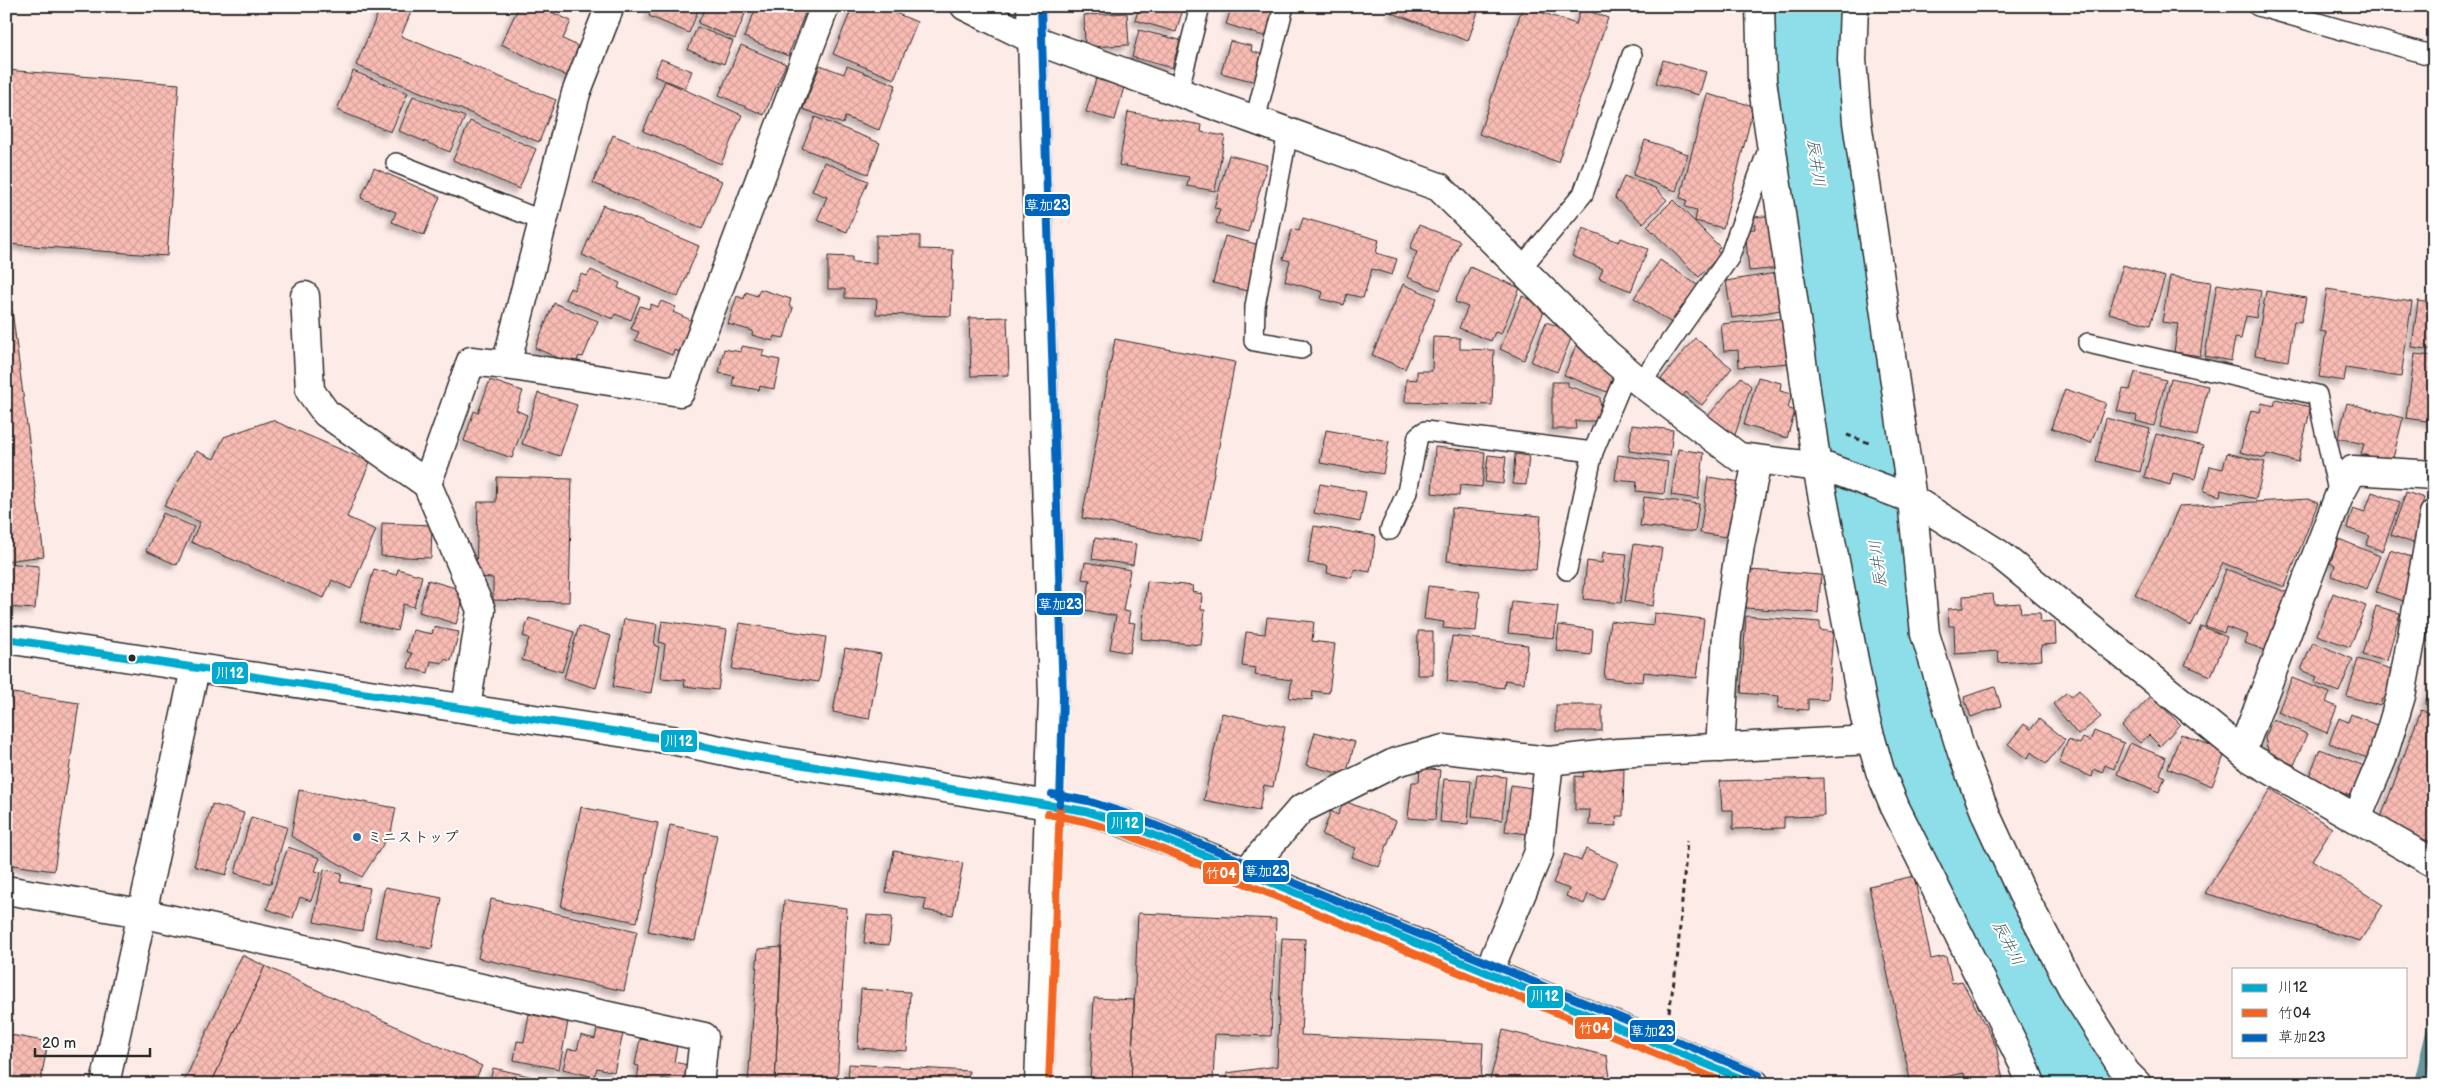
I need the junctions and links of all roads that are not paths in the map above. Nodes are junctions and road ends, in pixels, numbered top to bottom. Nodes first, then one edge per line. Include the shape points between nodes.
1 (610, 6) edge
2 (825, 6) edge
3 (965, 6) edge
4 (1031, 6) edge
5 (1200, 6) edge
6 (1284, 6) edge
7 (1760, 6) edge
8 (1854, 6) edge
9 (2258, 6) edge
10 (1032, 39) junction
11 (1632, 55) dead end
12 (2434, 56) edge
13 (1178, 92) junction
14 (1256, 120) junction
15 (1288, 132) junction
16 (1770, 144) junction
17 (396, 164) dead end
18 (542, 221) junction
19 (1521, 268) junction
20 (304, 296) dead end
21 (2088, 343) dead end
22 (1301, 349) dead end
23 (506, 365) junction
24 (1634, 377) junction
25 (1593, 452) junction
26 (1757, 460) junction
27 (1823, 468) junction
28 (2434, 475) edge
29 (427, 484) junction
30 (1906, 496) junction
31 (2339, 496) junction
32 (2434, 514) edge
33 (1390, 530) dead end
34 (1567, 570) dead end
35 (6, 639) edge
36 (194, 669) junction
37 (466, 708) junction
38 (1871, 740) junction
39 (1720, 748) junction
40 (2242, 751) junction
41 (1549, 761) junction
42 (1050, 804) junction
43 (2357, 818) junction
44 (2434, 863) edge
45 (1246, 872) junction
46 (6, 890) edge
47 (141, 913) junction
48 (1488, 973) junction
49 (106, 1084) edge
50 (699, 1084) edge
51 (1038, 1084) edge
52 (1755, 1084) edge
53 (2031, 1084) edge
54 (2137, 1084) edge

1 - 18 street via 576,93
2 - 23 street via 680,392
3 - 10 street
4 - 10 street
5 - 13 lane
6 - 14 lane
7 - 16 street via 1762,80
8 - 30 street via 1852,60 1857,122
9 - 12 lane
10 - 13 street
10 - 42 street via 1053,697
11 - 19 lane via 1583,194
13 - 14 street
14 - 15 street
15 - 19 street via 1439,187
15 - 22 lane via 1254,306 1254,341
16 - 24 lane via 1729,258
16 - 27 street
17 - 18 lane
18 - 23 street
19 - 24 street
20 - 29 street via 310,391 326,413
21 - 31 lane via 2318,395
23 - 29 street via 471,361
24 - 25 lane
24 - 26 street via 1739,458
25 - 33 lane via 1425,431 1418,436 1407,492
25 - 34 lane
26 - 27 street
26 - 39 street via 1727,634
27 - 30 street
27 - 38 street
28 - 31 street via 2353,470
29 - 37 street via 481,610
30 - 40 street via 1999,554
30 - 54 street via 1925,634 1962,753 1987,817 2022,893 2075,993 2126,1073
31 - 40 street
32 - 43 street via 2401,696 2382,758
35 - 36 street
36 - 37 street
36 - 47 street
37 - 42 street
38 - 39 street
38 - 53 street via 1895,807
39 - 41 street via 1617,753
40 - 43 street
41 - 45 street via 1444,749 1396,762 1301,809
41 - 48 street via 1539,852
42 - 45 street via 1124,823
42 - 51 street
43 - 44 street
45 - 48 street
46 - 47 street
47 - 49 street
47 - 50 street via 704,1037
48 - 52 street

